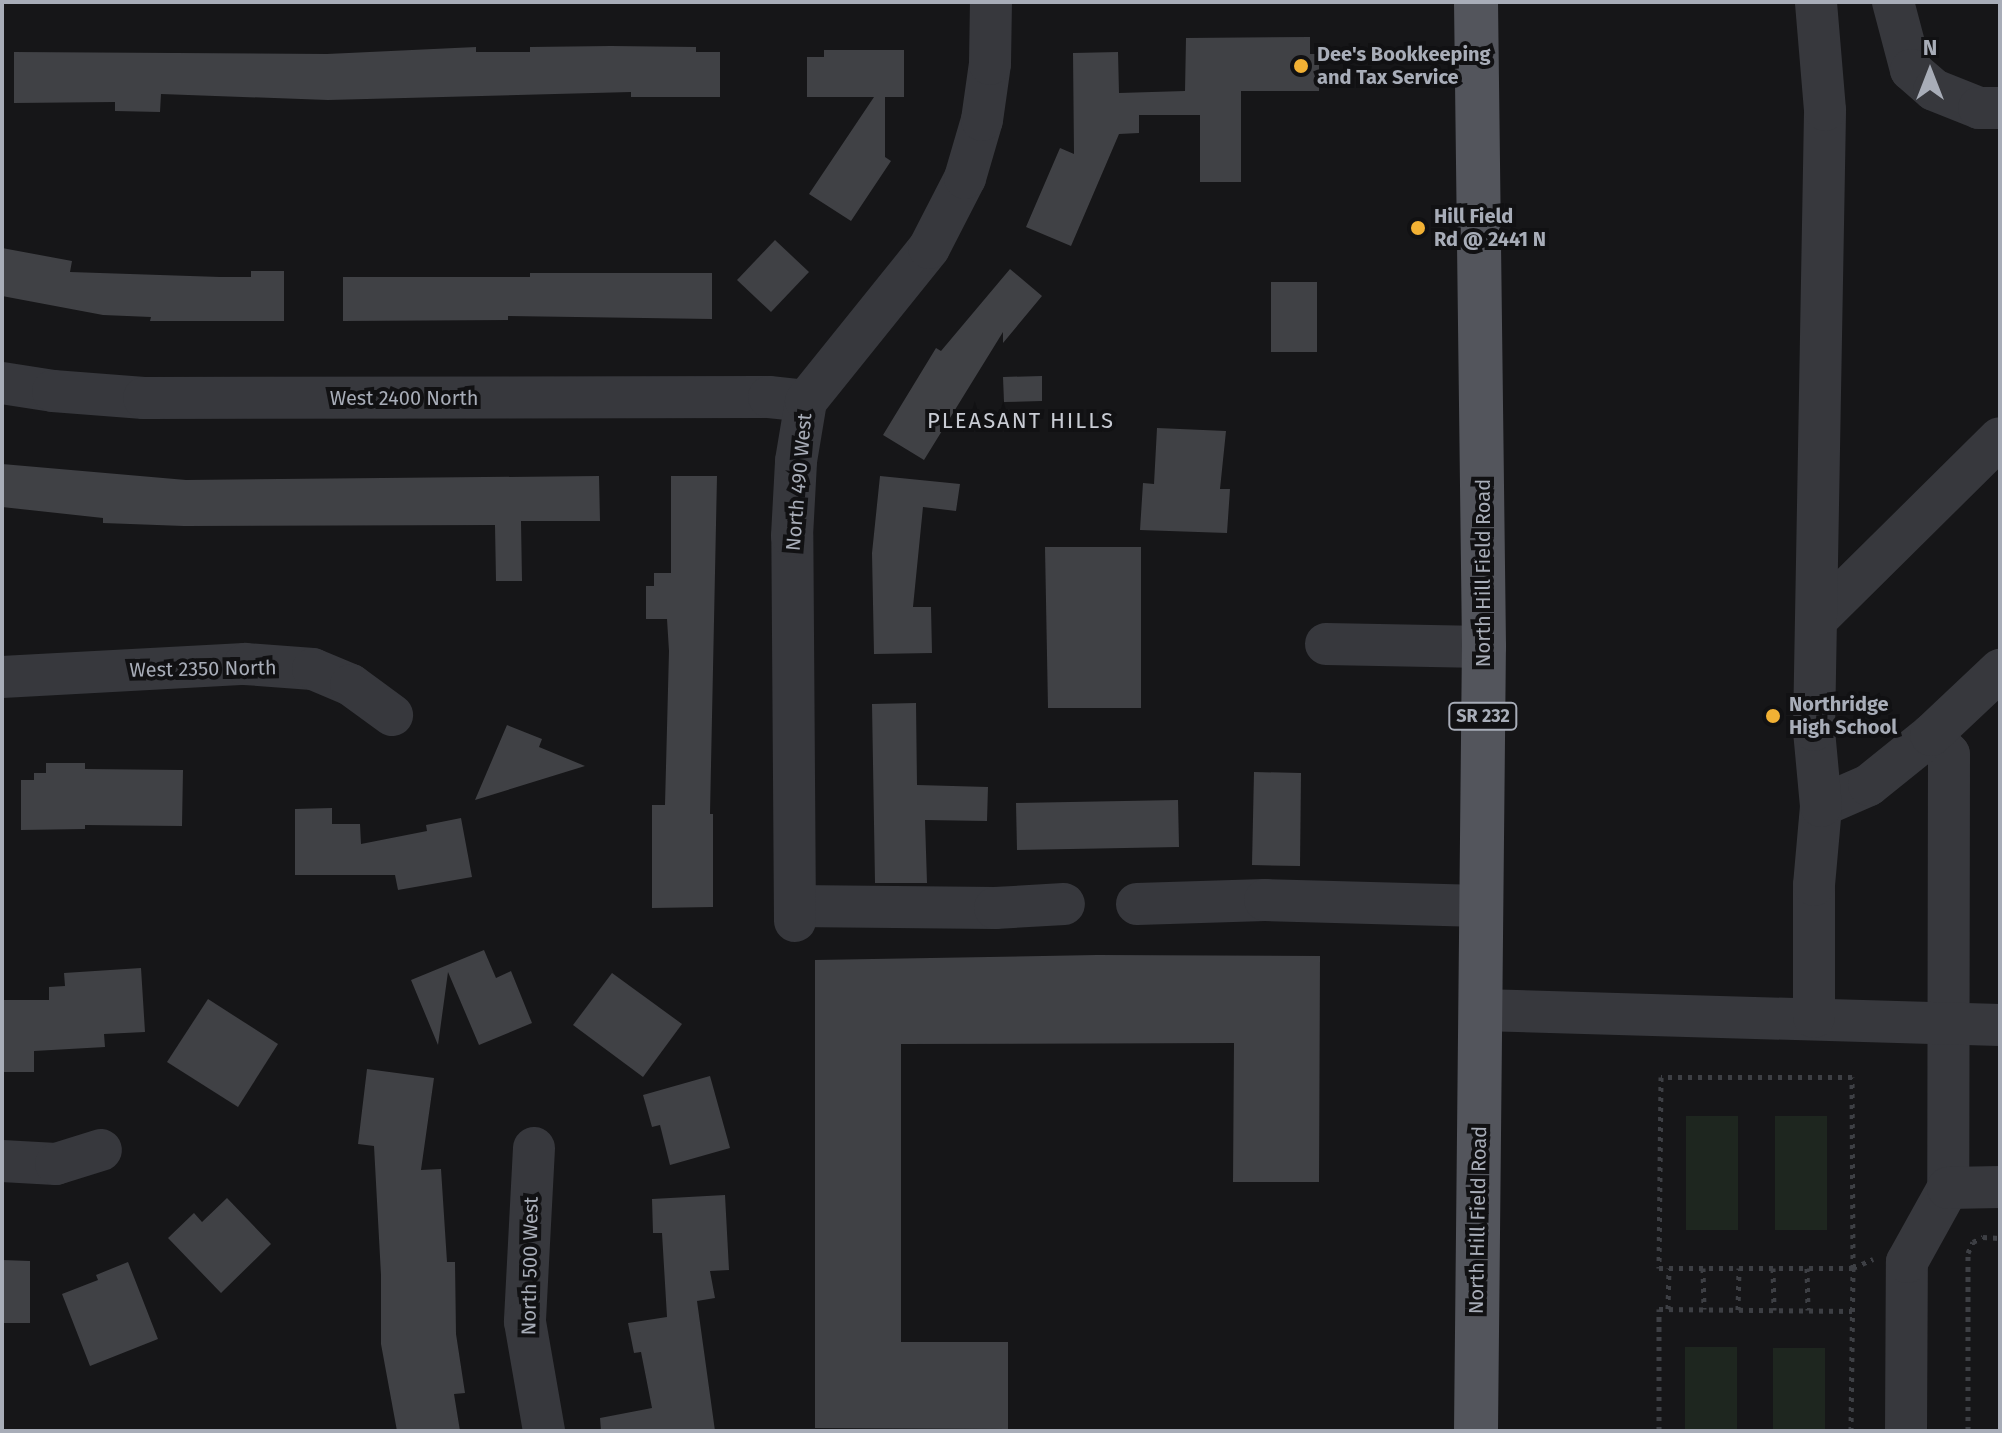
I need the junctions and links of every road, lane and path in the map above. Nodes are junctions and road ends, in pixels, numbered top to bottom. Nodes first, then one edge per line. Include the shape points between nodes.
1 (991, 2) edge
2 (1476, 2) edge
3 (1816, 2) edge
4 (1893, 2) edge
5 (2000, 108) edge
6 (2, 383) edge
7 (806, 401) junction
8 (2000, 438) edge
9 (1817, 619) junction
10 (1326, 644) dead end
11 (1484, 647) junction
12 (2000, 670) edge
13 (2, 677) edge
14 (392, 715) dead end
15 (1931, 735) junction
16 (1821, 806) junction
17 (1064, 904) dead end
18 (1137, 904) dead end
19 (1481, 906) junction
20 (1481, 1010) junction
21 (1814, 1017) junction
22 (1949, 1025) junction
23 (2000, 1025) edge
24 (534, 1148) dead end
25 (101, 1150) dead end
26 (2, 1161) edge
27 (2000, 1187) edge
28 (1948, 1188) junction
29 (2000, 1238) edge
30 (1669, 1268) junction
31 (1703, 1268) junction
32 (1739, 1268) junction
33 (1773, 1268) junction
34 (1807, 1268) junction
35 (1853, 1268) junction
36 (1668, 1309) junction
37 (1704, 1309) junction
38 (1738, 1310) junction
39 (1774, 1310) junction
40 (1808, 1310) junction
41 (1852, 1311) junction
42 (544, 1431) edge
43 (1476, 1431) edge
44 (1659, 1431) edge
45 (1851, 1431) edge
46 (1906, 1431) edge
47 (1968, 1431) edge

1 - 7 street, North 490 West via 982,120 965,178 929,248
2 - 11 main road, North Hill Field Road / SR 232
3 - 9 street via 1825,110
4 - 5 street via 1911,70 1934,90 1979,108
6 - 7 street, West 2400 North via 144,398
7 - 17 street, North 490 West via 792,536 795,914
8 - 9 street
9 - 16 street via 1814,730
10 - 11 street
11 - 19 main road, North Hill Field Road / SR 232
12 - 15 street
13 - 14 street, West 2350 North via 245,664 313,669 351,685
15 - 16 street via 1869,785
15 - 22 street via 1949,754
16 - 21 street via 1814,885
18 - 19 street via 1265,900
19 - 20 main road, North Hill Field Road / SR 232
20 - 21 street
20 - 43 main road, North Hill Field Road / SR 232
21 - 22 street
22 - 23 street
22 - 28 street
24 - 42 street, North 500 West via 525,1322
25 - 26 street via 56,1164
27 - 28 street
28 - 46 street via 1907,1262
29 - 47 path via 1973,1242 1968,1253
30 - 31 path
30 - 35 path via 1659,1268 1661,1077 1852,1077
30 - 36 path
31 - 32 path
31 - 37 path
32 - 33 path
32 - 38 path
33 - 34 path
33 - 39 path
34 - 35 path
34 - 40 path
35 - 41 path
36 - 37 path
36 - 44 path via 1659,1309
37 - 38 path
38 - 39 path
39 - 40 path
40 - 41 path
41 - 45 path

